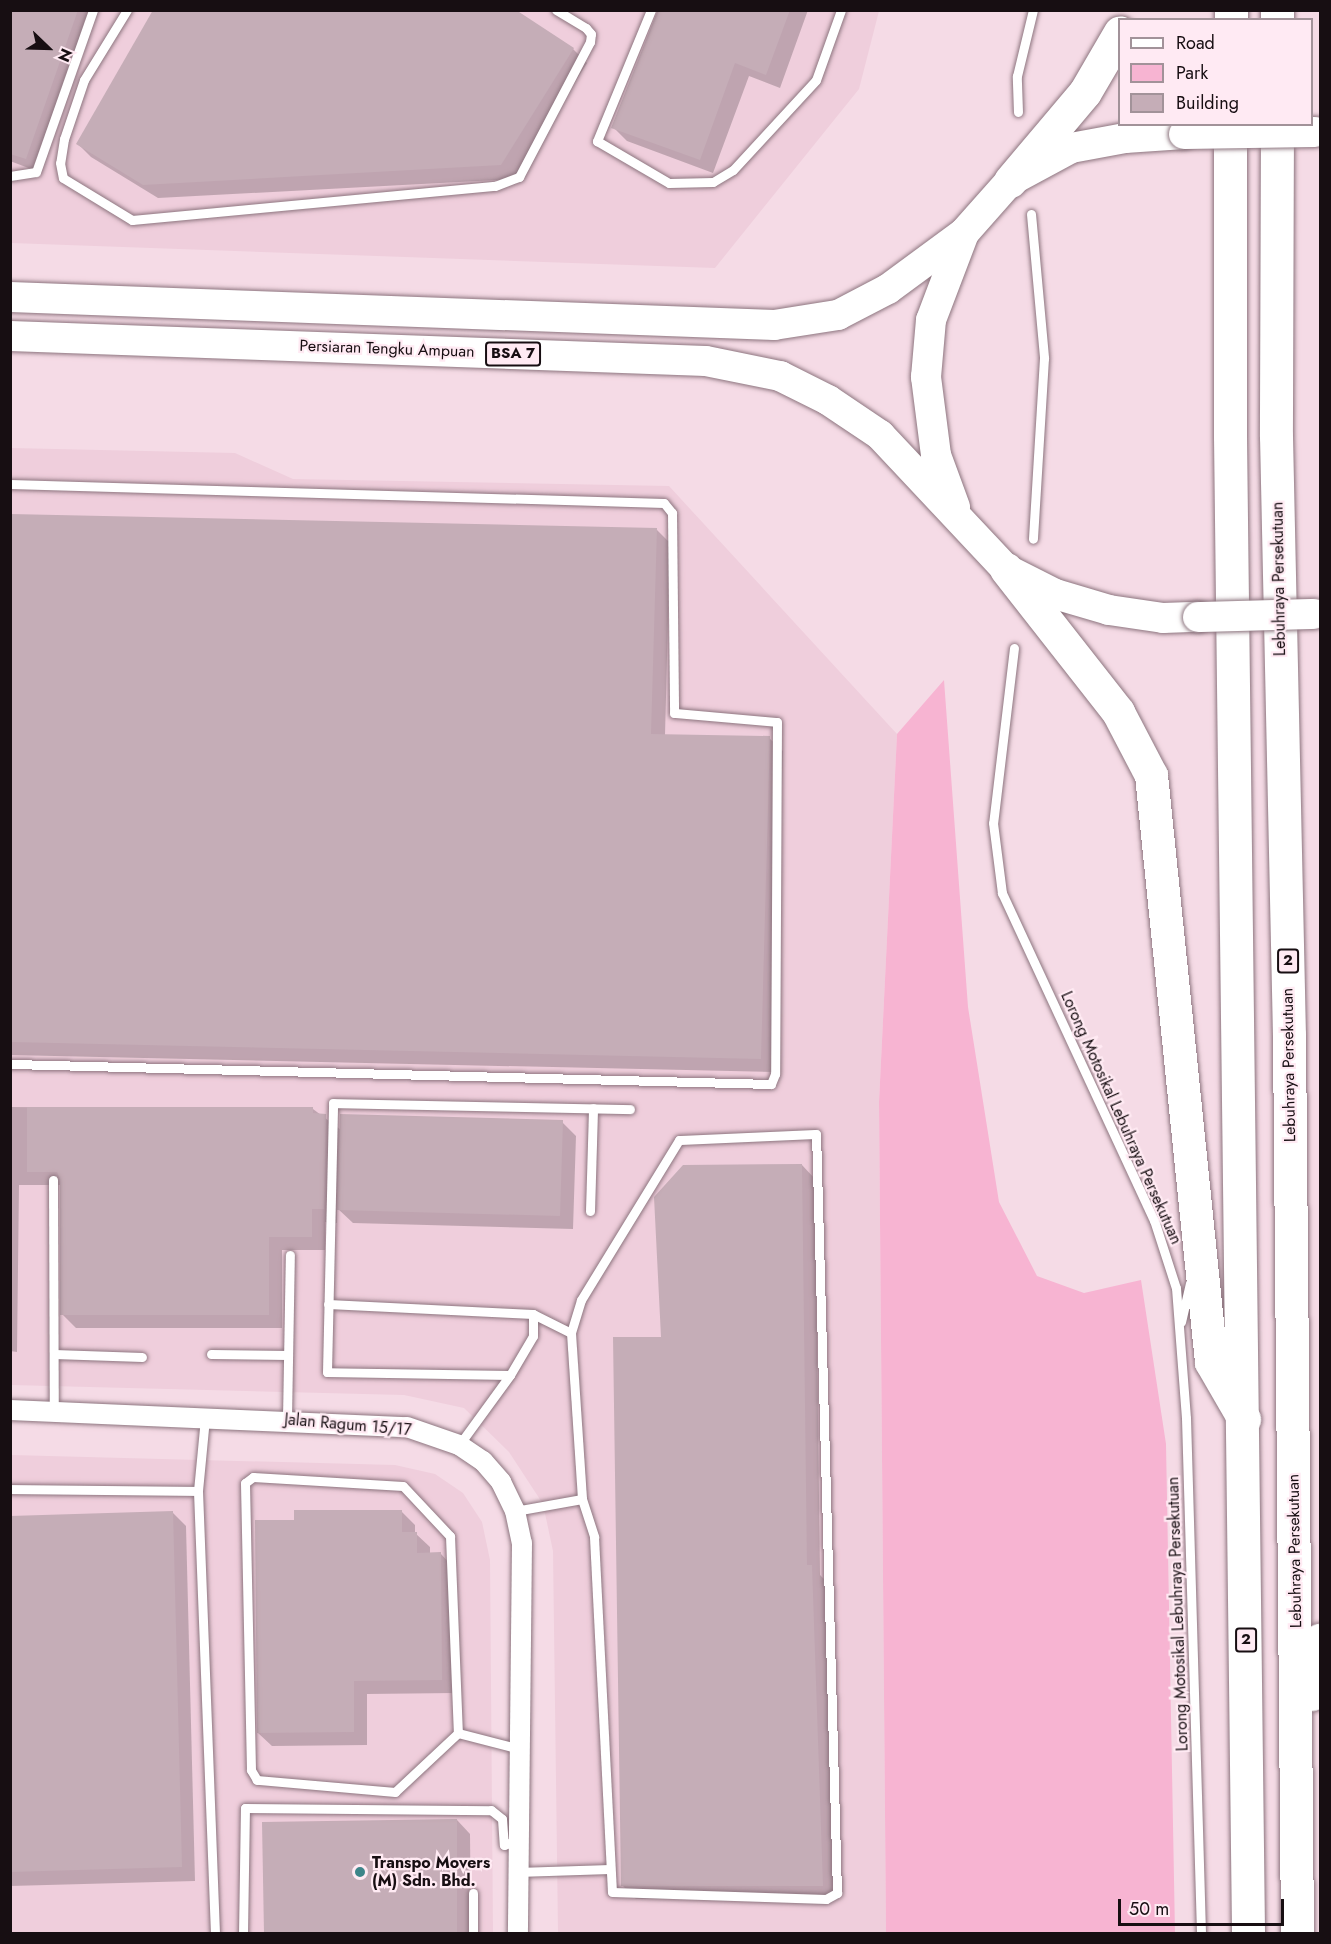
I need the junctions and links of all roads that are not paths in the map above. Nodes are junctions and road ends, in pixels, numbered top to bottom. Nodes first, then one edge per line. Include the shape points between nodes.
1 (93, 10) edge
2 (127, 10) edge
3 (556, 10) edge
4 (651, 10) edge
5 (841, 10) edge
6 (1033, 10) edge
7 (1118, 34) edge
8 (1018, 112) dead end
9 (1230, 126) edge
10 (1277, 126) edge
11 (1318, 132) edge
12 (10, 176) edge
13 (1010, 181) junction
14 (1031, 214) dead end
15 (964, 233) junction
16 (10, 297) edge
17 (10, 336) edge
18 (10, 484) edge
19 (960, 520) junction
20 (1033, 539) dead end
21 (1006, 569) junction
22 (1317, 614) edge
23 (1014, 648) dead end
24 (10, 1064) edge
25 (593, 1108) junction
26 (630, 1108) dead end
27 (53, 1180) dead end
28 (590, 1211) dead end
29 (1198, 1253) junction
30 (290, 1255) dead end
31 (328, 1304) junction
32 (533, 1314) junction
33 (1179, 1330) junction
34 (571, 1333) junction
35 (54, 1354) junction
36 (211, 1354) dead end
37 (288, 1355) junction
38 (142, 1357) dead end
39 (510, 1375) junction
40 (10, 1410) edge
41 (54, 1413) junction
42 (205, 1417) junction
43 (287, 1419) junction
44 (1245, 1421) junction
45 (459, 1445) junction
46 (10, 1489) edge
47 (198, 1491) junction
48 (582, 1499) junction
49 (515, 1511) junction
50 (1320, 1640) edge
51 (458, 1733) junction
52 (519, 1749) junction
53 (1297, 1797) junction
54 (517, 1840) junction
55 (610, 1869) junction
56 (516, 1872) junction
57 (473, 1893) dead end
58 (215, 1934) edge
59 (243, 1934) edge
60 (473, 1934) edge
61 (518, 1934) edge
62 (1201, 1934) edge
63 (1248, 1934) edge
64 (1297, 1934) edge

1 - 12 lane via 36,172
2 - 3 lane via 84,80 60,163 63,178 132,220 495,186 519,177 591,34
4 - 5 lane via 597,141 669,183 712,182 733,170 816,80
6 - 8 lane via 1017,76
7 - 13 highway via 1085,92
9 - 44 highway, 2 via 1230,436
10 - 53 highway, Lebuhraya Persekutuan / 2 via 1276,436 1289,1035
11 - 13 main road, bridge via 1125,138 1071,148
13 - 15 main road
14 - 20 lane via 1044,358
15 - 16 main road via 888,289 838,315 774,325
15 - 19 main road via 931,320 926,377 936,455
17 - 19 main road, Persiaran Tengku Ampuan / BSA 7 via 706,361 780,376 828,400 880,435
18 - 24 lane via 664,503 672,513 674,712 777,722 775,1074 771,1083
19 - 21 main road, Persiaran Tengku Ampuan
21 - 22 main road, Persiaran Tengku Ampuan, bridge via 1055,594 1109,610 1163,618
21 - 29 highway via 1118,712 1151,776
23 - 33 lane, Lorong Motosikal Lebuhraya Persekutuan via 993,823 1002,893 1154,1220 1176,1288
25 - 26 lane
25 - 28 lane
25 - 31 lane via 333,1103
27 - 35 lane
29 - 33 lane
29 - 44 highway via 1211,1362
30 - 37 lane
31 - 32 lane
31 - 39 lane via 327,1372
32 - 34 lane
32 - 39 lane via 533,1336
33 - 62 lane, Lorong Motosikal Lebuhraya Persekutuan via 1190,1535
34 - 48 lane
34 - 55 lane via 581,1300 679,1140 816,1134 837,1893 826,1899 612,1892
35 - 38 lane
35 - 41 lane
36 - 37 lane
37 - 43 lane
39 - 45 lane
40 - 41 street, Jalan Ragum 15/17
41 - 42 street, Jalan Ragum 15/17
42 - 43 street, Jalan Ragum 15/17
42 - 47 lane
43 - 45 street, Jalan Ragum 15/17 via 407,1427
44 - 63 highway, 2
45 - 49 street, Jalan Ragum 15/17 via 483,1461 501,1482
46 - 47 lane
47 - 58 lane
48 - 49 lane
48 - 55 lane via 594,1537
49 - 52 street, Jalan Ragum 15/17 via 522,1543
50 - 53 highway
51 - 51 lane via 395,1792 257,1780 251,1770 245,1483 253,1477 403,1486 450,1536
51 - 52 lane
52 - 54 street, Jalan Ragum 15/17
53 - 64 highway, Lebuhraya Persekutuan / 2
54 - 56 street, Jalan Ragum 15/17
54 - 59 lane via 504,1845 502,1819 490,1810 245,1808
55 - 56 lane
56 - 61 street, Jalan Ragum 15/17
57 - 60 lane

